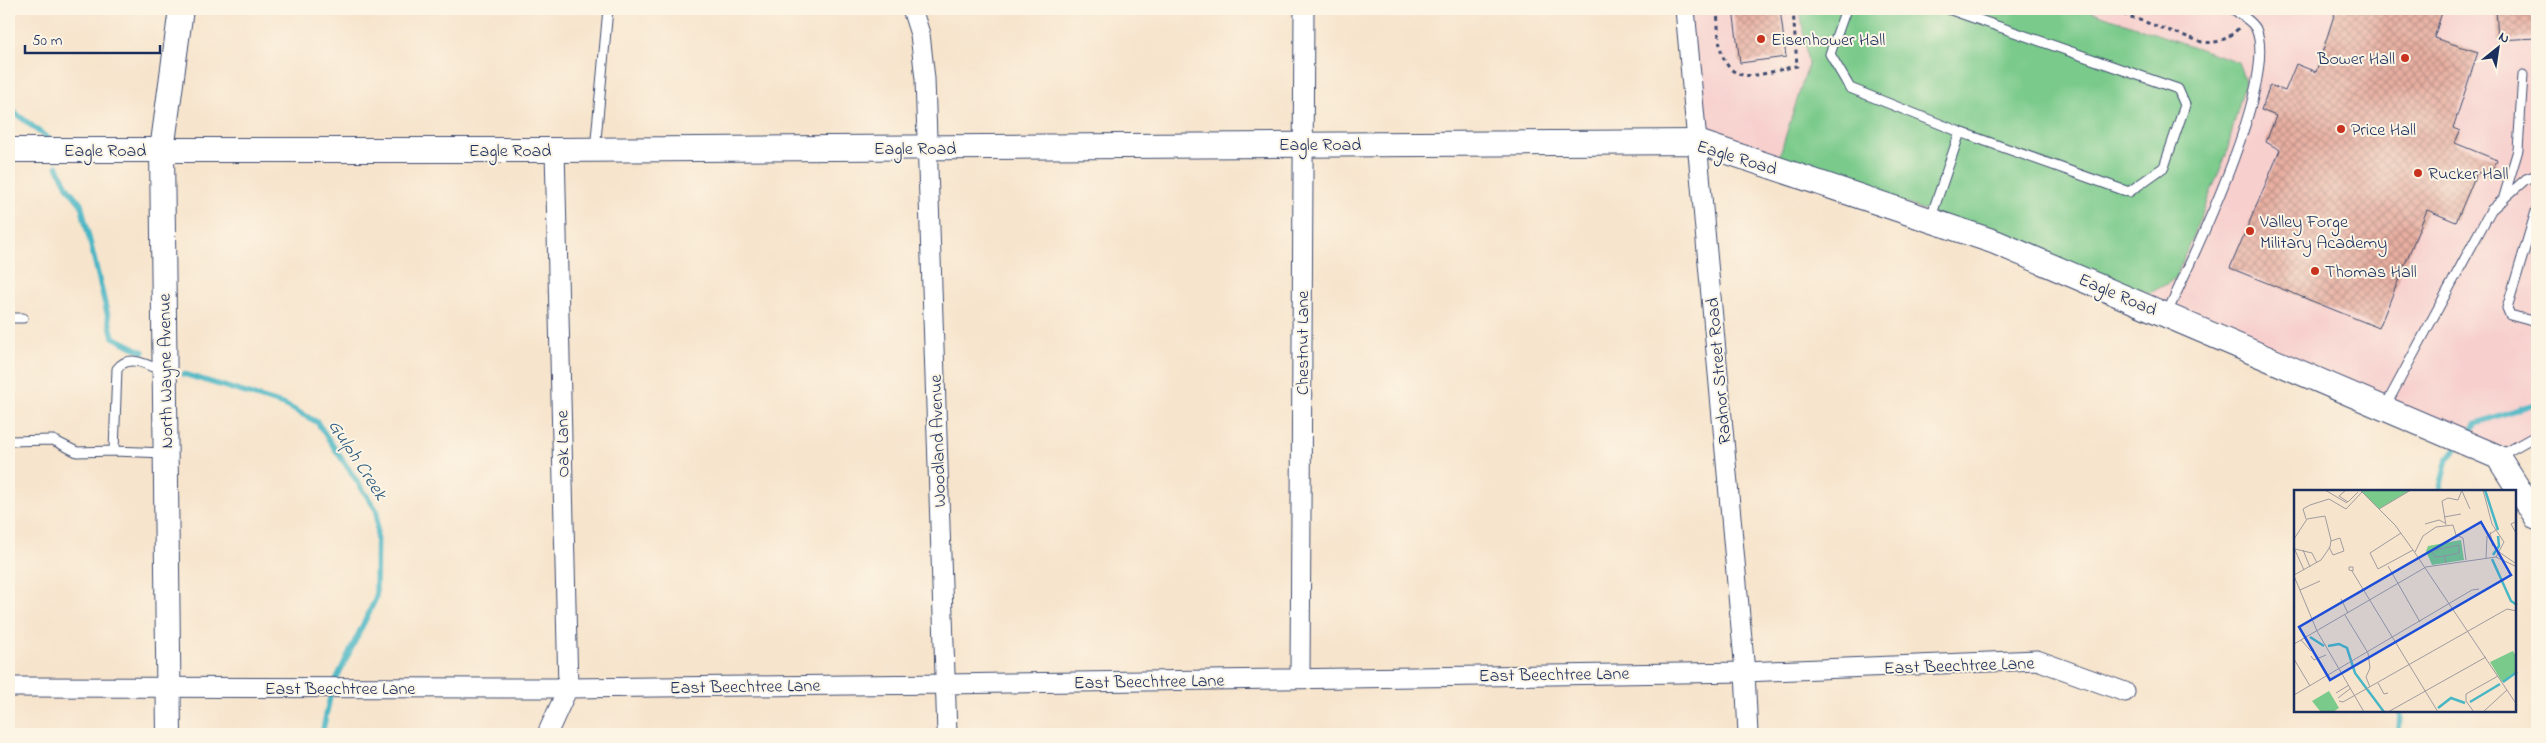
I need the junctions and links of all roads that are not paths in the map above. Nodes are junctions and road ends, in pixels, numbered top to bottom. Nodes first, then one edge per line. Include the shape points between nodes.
1 (181, 9) edge
2 (608, 9) edge
3 (912, 9) edge
4 (1304, 9) edge
5 (1685, 9) edge
6 (1846, 9) edge
7 (1948, 9) edge
8 (2234, 9) edge
9 (2523, 75) dead end
10 (1960, 132) junction
11 (1698, 142) junction
12 (1303, 144) junction
13 (927, 148) junction
14 (9, 150) edge
15 (162, 150) junction
16 (556, 150) junction
17 (595, 150) junction
18 (2537, 175) edge
19 (2502, 200) junction
20 (2537, 208) edge
21 (1930, 220) junction
22 (2537, 314) edge
23 (2166, 315) junction
24 (9, 318) edge
25 (23, 318) dead end
26 (165, 372) junction
27 (2385, 407) junction
28 (2537, 435) edge
29 (9, 441) edge
30 (114, 451) junction
31 (166, 453) junction
32 (2498, 457) junction
33 (2537, 518) edge
34 (1745, 672) junction
35 (1300, 678) junction
36 (946, 684) junction
37 (9, 687) edge
38 (168, 687) junction
39 (568, 688) junction
40 (2125, 692) dead end
41 (169, 734) edge
42 (547, 734) edge
43 (947, 734) edge
44 (1748, 734) edge

1 - 15 street, North Wayne Avenue
2 - 17 lane
3 - 13 street, Woodland Avenue via 920,34 925,79
4 - 12 street, Chestnut Lane
5 - 11 street, Radnor Street Road
6 - 10 lane via 1830,54 1850,88
7 - 10 lane via 2178,89 2186,105 2164,167 2129,192
8 - 23 lane via 2256,28 2261,55 2236,154
9 - 19 lane via 2518,150
10 - 21 lane
11 - 12 street, Eagle Road
11 - 21 street, Eagle Road
11 - 34 street, Radnor Street Road
12 - 13 street, Eagle Road
12 - 35 street, Chestnut Lane
13 - 17 street, Eagle Road
13 - 36 street, Woodland Avenue
14 - 15 street, Eagle Road
15 - 16 street, Eagle Road
15 - 26 street, North Wayne Avenue
16 - 17 street, Eagle Road
16 - 39 street, Oak Lane
18 - 19 lane via 2526,179
19 - 27 lane via 2491,210
20 - 22 lane via 2507,308 2510,316 2532,321
21 - 23 street, Eagle Road via 1995,242
23 - 27 street, Eagle Road
24 - 25 lane
26 - 30 lane via 132,360 122,363 117,369
26 - 31 street, North Wayne Avenue
27 - 32 street, Eagle Road
28 - 32 lane
29 - 30 lane via 53,440 77,452
30 - 31 lane
31 - 38 street, North Wayne Avenue
32 - 33 street
34 - 35 street, East Beechtree Lane
34 - 40 street, East Beechtree Lane via 2038,660
34 - 44 street, Radnor Street Road
35 - 36 street, East Beechtree Lane
36 - 39 street, East Beechtree Lane
36 - 43 street, Woodland Avenue
37 - 38 street, East Beechtree Lane
38 - 39 street, East Beechtree Lane
38 - 41 street, North Wayne Avenue
39 - 42 street, Oak Lane

